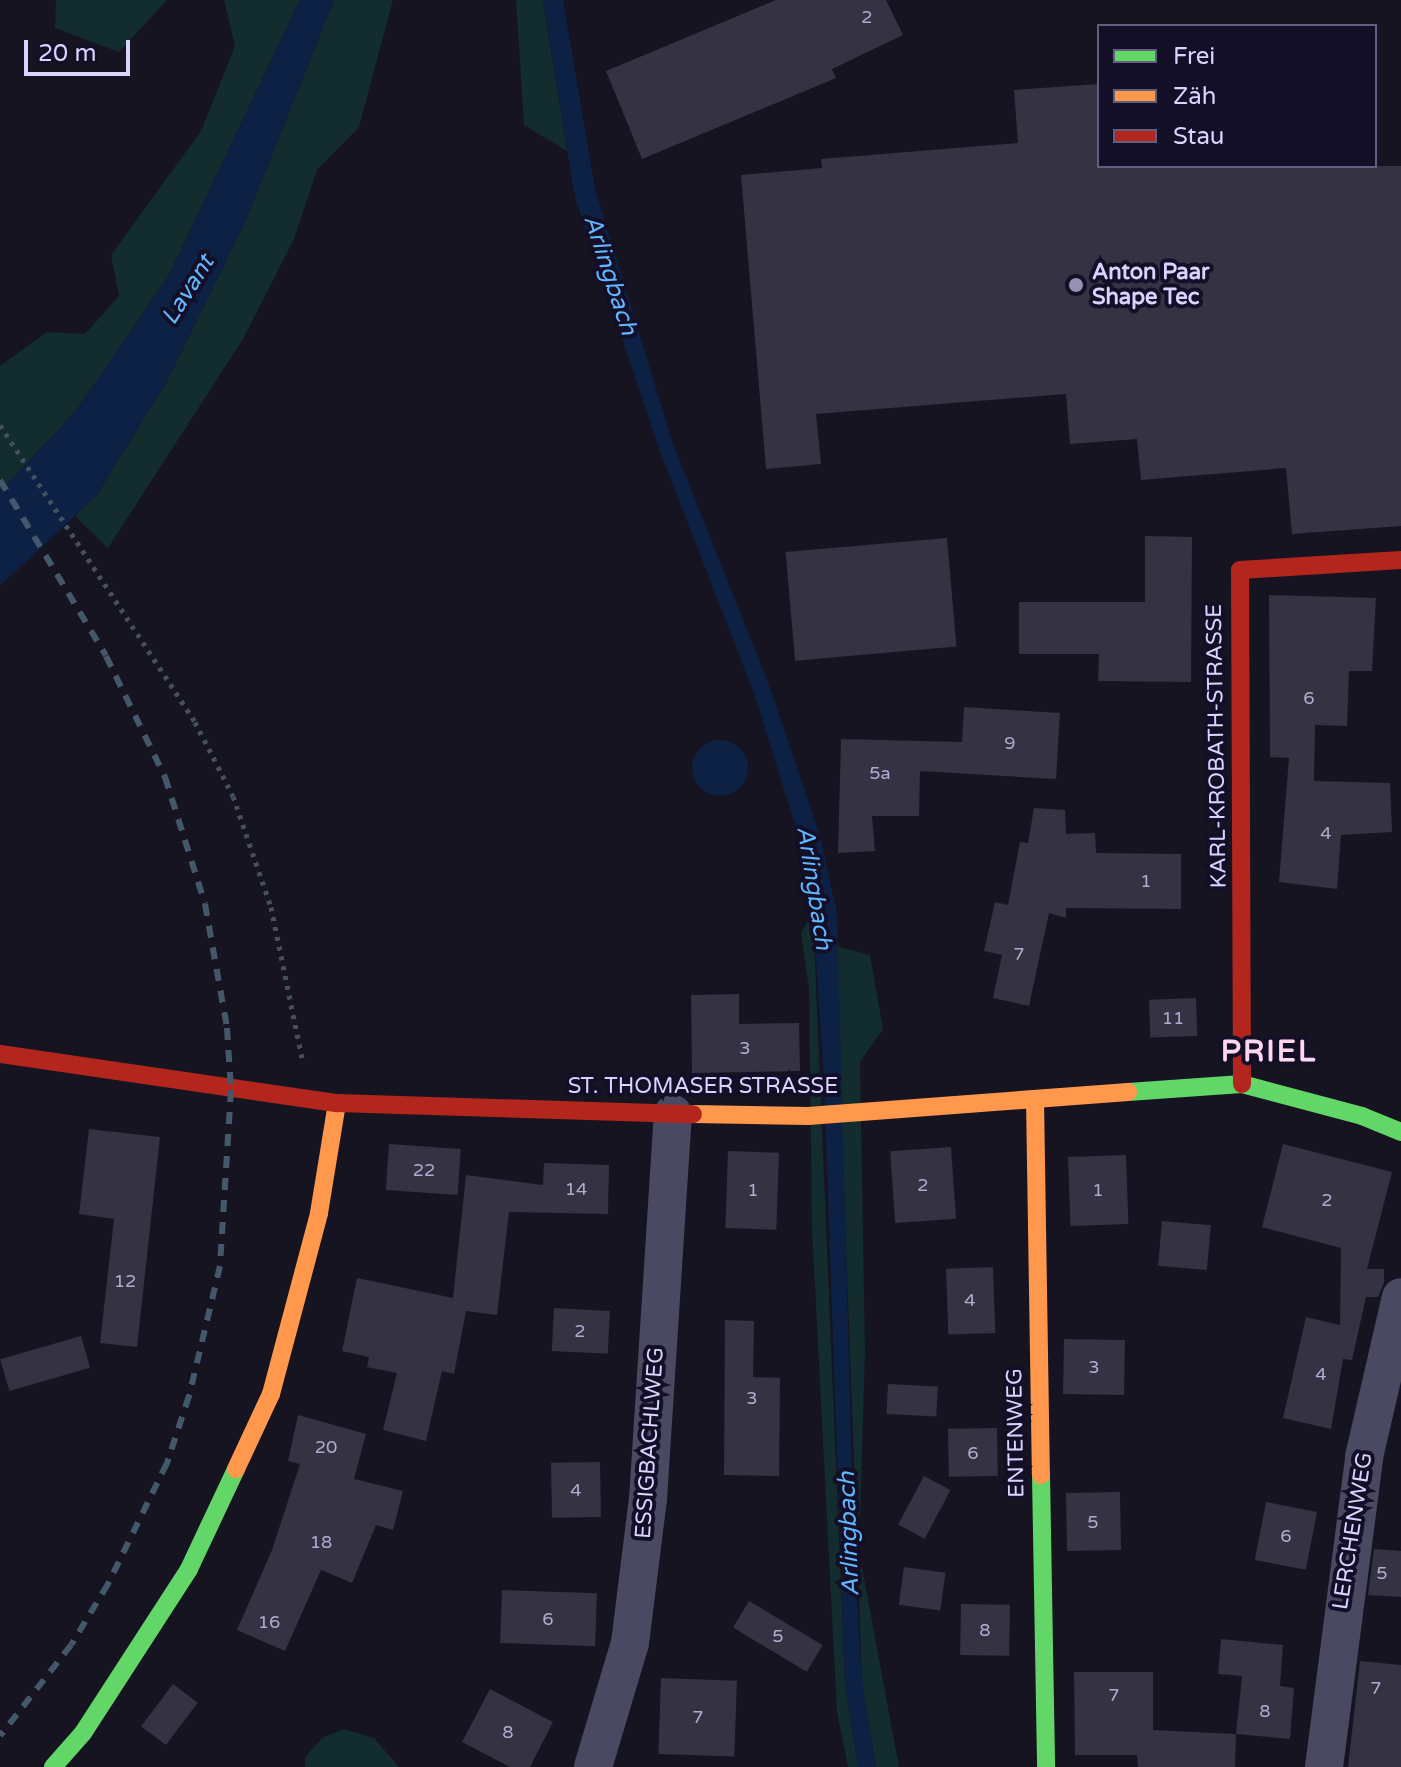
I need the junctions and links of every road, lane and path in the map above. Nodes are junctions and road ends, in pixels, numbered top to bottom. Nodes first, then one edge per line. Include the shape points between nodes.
1 (0, 425) edge
2 (1401, 560) edge
3 (0, 1054) edge
4 (306, 1074) dead end
5 (1242, 1084) junction
6 (1035, 1099) junction
7 (337, 1103) junction
8 (673, 1114) junction
9 (1401, 1132) edge
10 (1401, 1297) edge
11 (53, 1767) edge
12 (593, 1767) edge
13 (1046, 1767) edge
14 (1324, 1767) edge

1 - 4 path via 90,570 195,722 233,796 271,907
2 - 5 street, KARL-KROBATH-STRASSE via 1240,570
3 - 7 street, ST. THOMASER STRASSE
5 - 6 street, ST. THOMASER STRASSE
5 - 9 street, ST. THOMASER STRASSE via 1362,1116
6 - 8 street, ST. THOMASER STRASSE via 808,1116
6 - 13 street, ENTENWEG
7 - 8 street, ST. THOMASER STRASSE
7 - 11 street via 319,1213 271,1394 189,1569 83,1733
8 - 12 street, ESSIGBACHLWEG via 648,1499 630,1643
10 - 14 street, LERCHENWEG via 1361,1471

